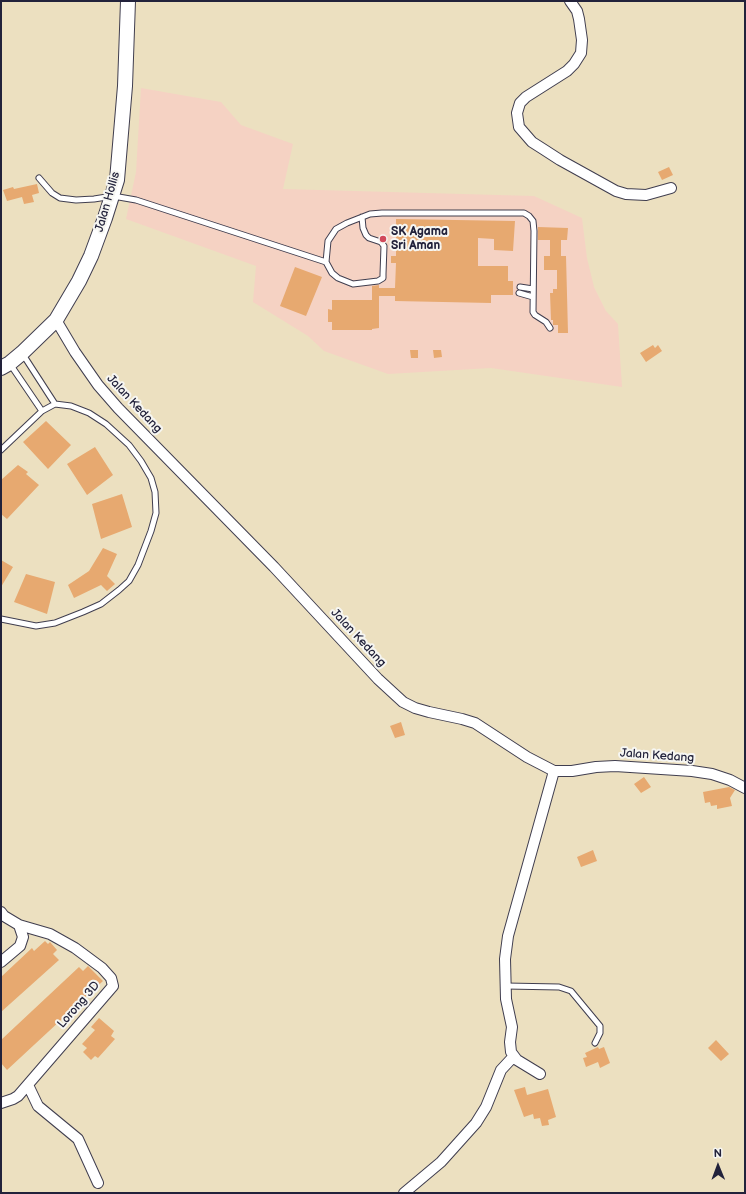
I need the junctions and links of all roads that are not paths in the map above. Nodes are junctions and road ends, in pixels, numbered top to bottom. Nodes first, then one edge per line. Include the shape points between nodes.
1 (128, 1) edge
2 (570, 1) edge
3 (39, 178) dead end
4 (671, 188) dead end
5 (113, 196) junction
6 (362, 217) junction
7 (326, 262) junction
8 (533, 289) junction
9 (533, 296) junction
10 (56, 320) junction
11 (550, 328) dead end
12 (22, 352) junction
13 (5, 366) edge
14 (55, 404) junction
15 (42, 411) junction
16 (1, 450) edge
17 (1, 619) edge
18 (554, 771) junction
19 (745, 788) edge
20 (1, 912) edge
21 (19, 925) junction
22 (1, 962) edge
23 (506, 986) junction
24 (595, 1043) dead end
25 (514, 1056) junction
26 (540, 1074) dead end
27 (28, 1085) junction
28 (1, 1103) edge
29 (98, 1183) dead end
30 (404, 1193) edge

1 - 5 main road, Jalan Hollis via 125,86 117,180
2 - 4 street via 579,19 581,53 567,71 520,103 516,112 519,127 538,146 616,191 646,194
3 - 5 lane via 52,194 60,198 76,200
5 - 7 lane via 136,200
5 - 10 main road, Jalan Hollis via 91,256
6 - 7 lane via 341,226 332,235 328,241
6 - 7 lane via 366,235 382,242 384,246 383,278 374,283 353,284 338,278
6 - 8 lane via 382,213 524,213 532,218 534,225
8 - 9 lane
8 - 9 lane via 520,290
9 - 11 lane via 535,315
10 - 12 main road, Jalan Hollis
10 - 18 street, Jalan Kedang via 98,385 118,408 403,702 415,708 476,723 527,758
12 - 13 main road, Jalan Hollis
12 - 14 lane
13 - 15 lane
14 - 15 lane
14 - 17 lane via 71,406 89,413 106,424 129,445 151,478 156,513 138,565 129,581 101,604 55,623 36,626
15 - 16 lane
18 - 19 street, Jalan Kedang via 616,766 692,771 712,774
18 - 23 street via 508,936 505,958
20 - 21 street
21 - 22 street via 23,937 20,946
21 - 27 street, Lorong 3D via 50,934 75,948 102,968 111,978 113,986
23 - 24 lane via 559,988 571,991 600,1026
23 - 25 street via 507,1007 512,1027 510,1042
25 - 26 street
25 - 30 street via 501,1070 484,1111 476,1123 441,1162
27 - 28 street, Lorong 3D via 13,1099
27 - 29 street via 38,1106 78,1139

